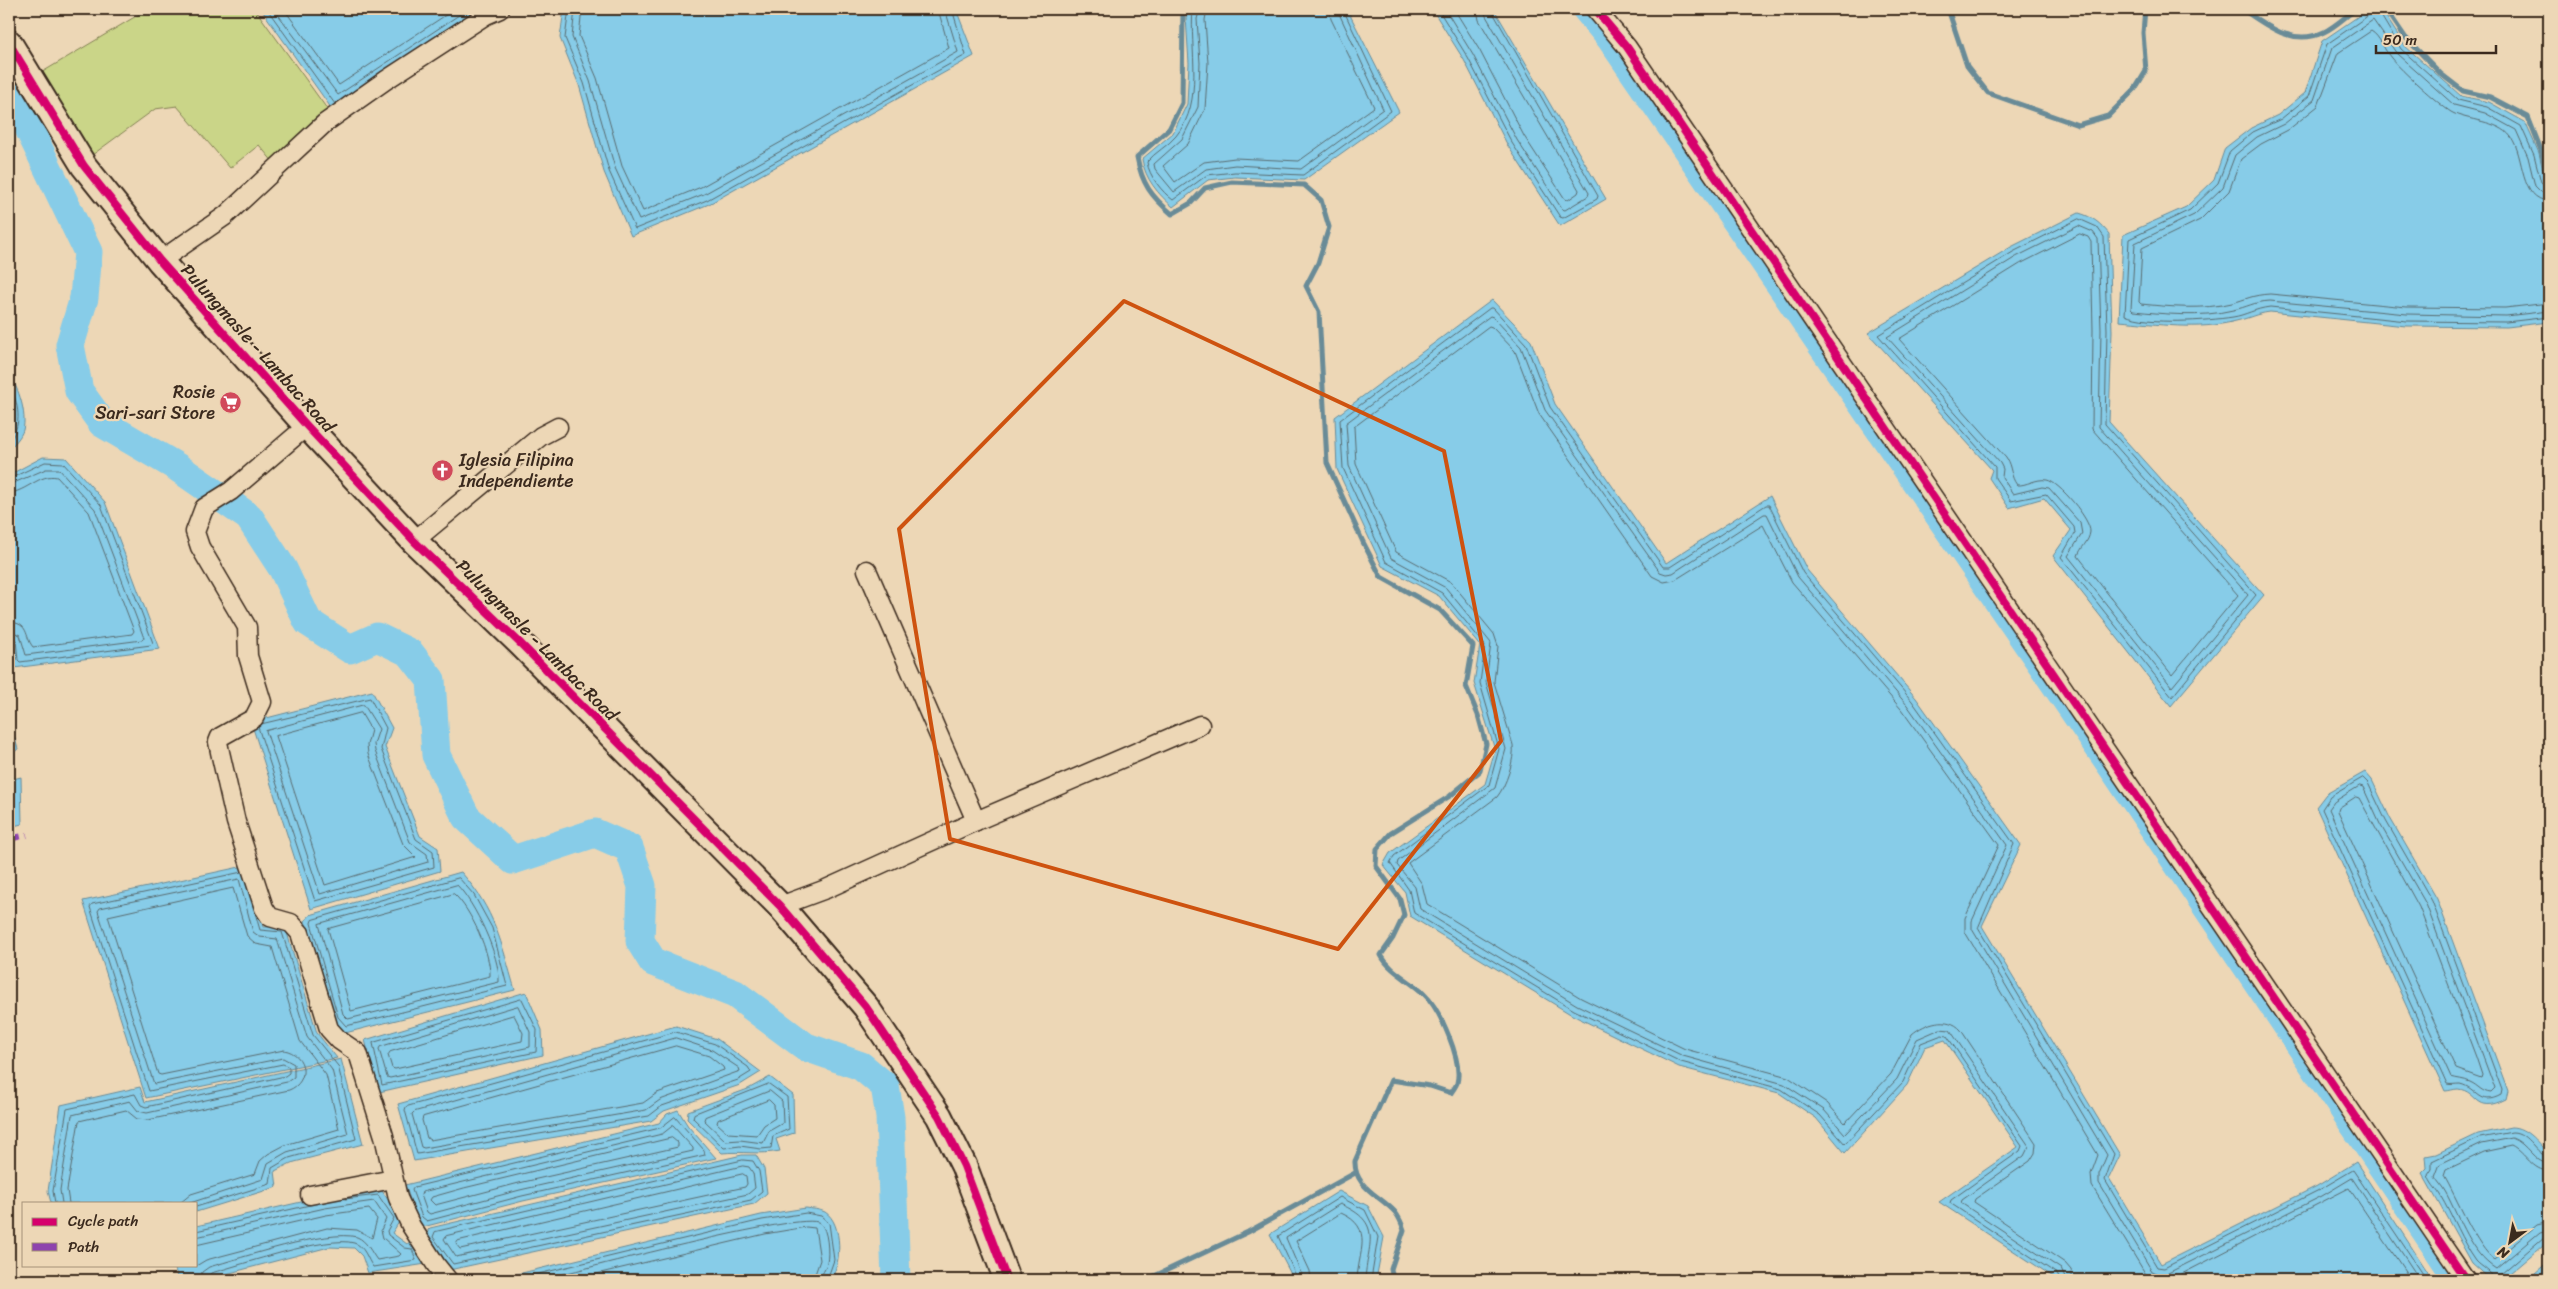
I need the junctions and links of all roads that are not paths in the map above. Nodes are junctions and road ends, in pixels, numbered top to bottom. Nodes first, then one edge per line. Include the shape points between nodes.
1 (500, 9) edge
2 (1595, 9) edge
3 (9, 43) edge
4 (160, 261) junction
5 (307, 426) junction
6 (558, 427) dead end
7 (414, 541) junction
8 (867, 570) dead end
9 (1200, 725) dead end
10 (976, 821) junction
11 (780, 906) junction
12 (393, 1179) junction
13 (310, 1195) dead end
14 (448, 1280) edge
15 (1007, 1280) edge
16 (2466, 1280) edge

1 - 4 street via 386,80 325,124 225,216
2 - 16 street via 1627,47
3 - 4 street, Pulungmasle - Lambac Road via 84,166
4 - 5 street, Pulungmasle - Lambac Road
5 - 7 street, Pulungmasle - Lambac Road
5 - 12 street via 232,490 204,508 196,532 204,555 247,627 248,656 262,702 254,718 224,733 218,742 236,822 267,913 277,921 295,926 300,933 329,1030 358,1053 384,1136
6 - 7 street via 542,436
7 - 11 street, Pulungmasle - Lambac Road via 528,650
8 - 10 street
9 - 10 street
10 - 11 street via 826,889
11 - 15 street, Pulungmasle - Lambac Road via 866,1007 939,1116 964,1166
12 - 13 street
12 - 14 street via 411,1226

